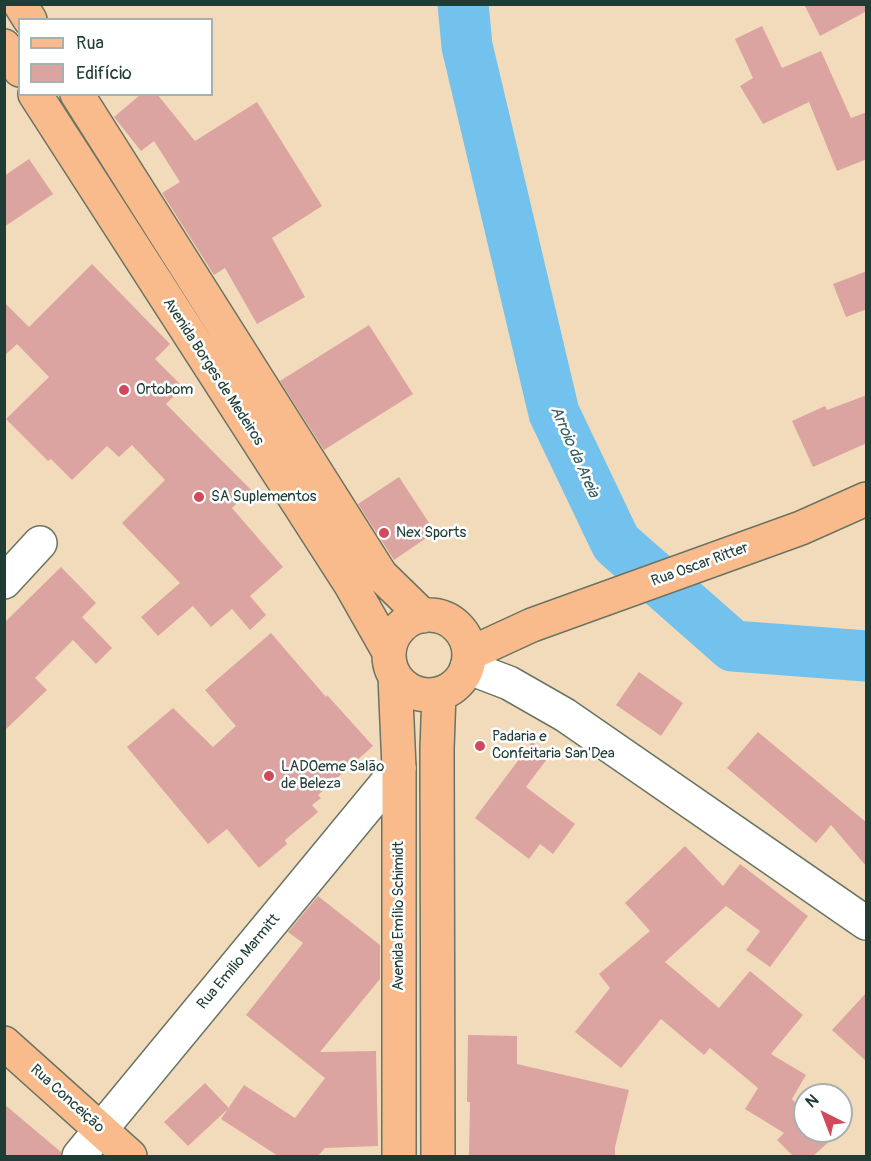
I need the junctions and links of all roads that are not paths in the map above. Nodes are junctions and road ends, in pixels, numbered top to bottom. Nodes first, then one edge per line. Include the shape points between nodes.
1 (20, 4) edge
2 (29, 18) edge
3 (36, 96) edge
4 (78, 96) edge
5 (867, 500) edge
6 (40, 543) dead end
7 (4, 582) edge
8 (423, 616) junction
9 (465, 650) junction
10 (392, 664) junction
11 (439, 694) junction
12 (399, 768) junction
13 (867, 922) edge
14 (438, 990) junction
15 (399, 991) junction
16 (4, 1043) edge
17 (101, 1129) junction
18 (79, 1156) edge
19 (130, 1156) edge
20 (399, 1156) edge
21 (438, 1156) edge

1 - 2 main road
3 - 10 main road, Avenida Borges de Medeiros via 351,585
4 - 8 main road via 381,574
5 - 9 main road, Rua Oscar Ritter via 801,528
6 - 7 street
8 - 9 main road via 442,618
8 - 10 main road via 400,628 392,639
9 - 11 main road via 461,679
9 - 13 street
10 - 11 main road via 403,686 426,695
10 - 12 main road, Avenida Emílio Schimidt
11 - 14 main road
12 - 15 main road, Avenida Emílio Schimidt
12 - 17 street, Rua Emilio Marmitt
14 - 15 main road
14 - 21 main road
15 - 20 main road, Avenida Emílio Schimidt
16 - 17 main road, Rua Conceição
17 - 18 street, Rua Emilio Marmitt
17 - 19 main road, Rua Conceição

